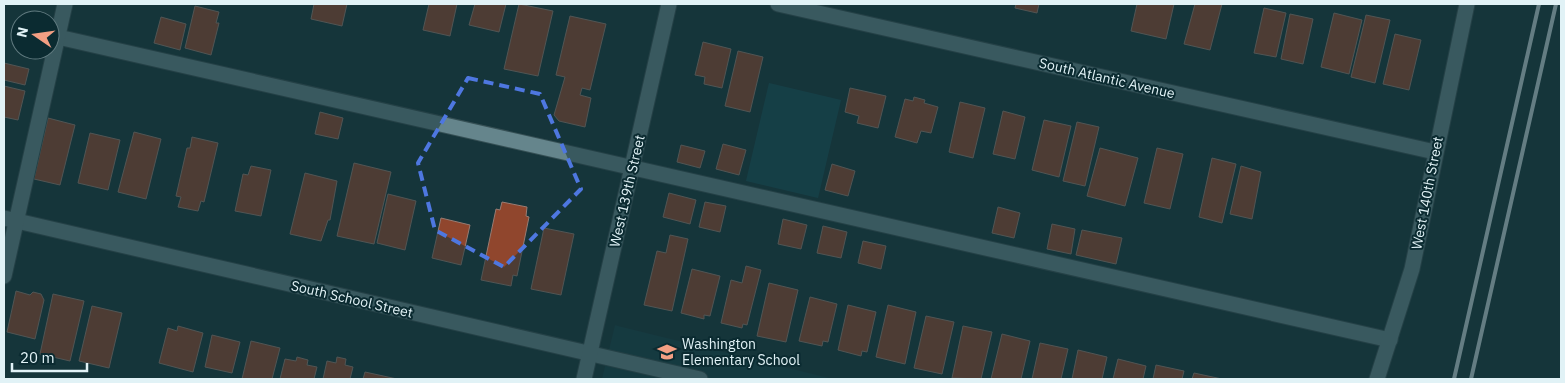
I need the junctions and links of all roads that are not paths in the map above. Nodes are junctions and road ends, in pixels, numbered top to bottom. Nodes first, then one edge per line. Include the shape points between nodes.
1 (66, 4) edge
2 (669, 4) edge
3 (778, 4) edge
4 (1467, 4) edge
5 (60, 29) edge
6 (60, 37) edge
7 (52, 60) edge
8 (1435, 152) junction
9 (632, 168) junction
10 (10, 219) edge
11 (4, 276) edge
12 (1390, 340) junction
13 (590, 354) junction
14 (584, 379) edge
15 (700, 379) edge
16 (1377, 379) edge

1 - 5 street
2 - 9 street, West 139th Street
3 - 8 street, South Atlantic Avenue
4 - 8 street, West 140th Street
6 - 9 street
7 - 10 street
8 - 12 street, West 140th Street via 1412,269
9 - 12 street
9 - 13 street, West 139th Street
10 - 11 street
10 - 13 street, South School Street
12 - 16 street, West 140th Street
13 - 14 street, West 139th Street
13 - 15 street, South School Street

